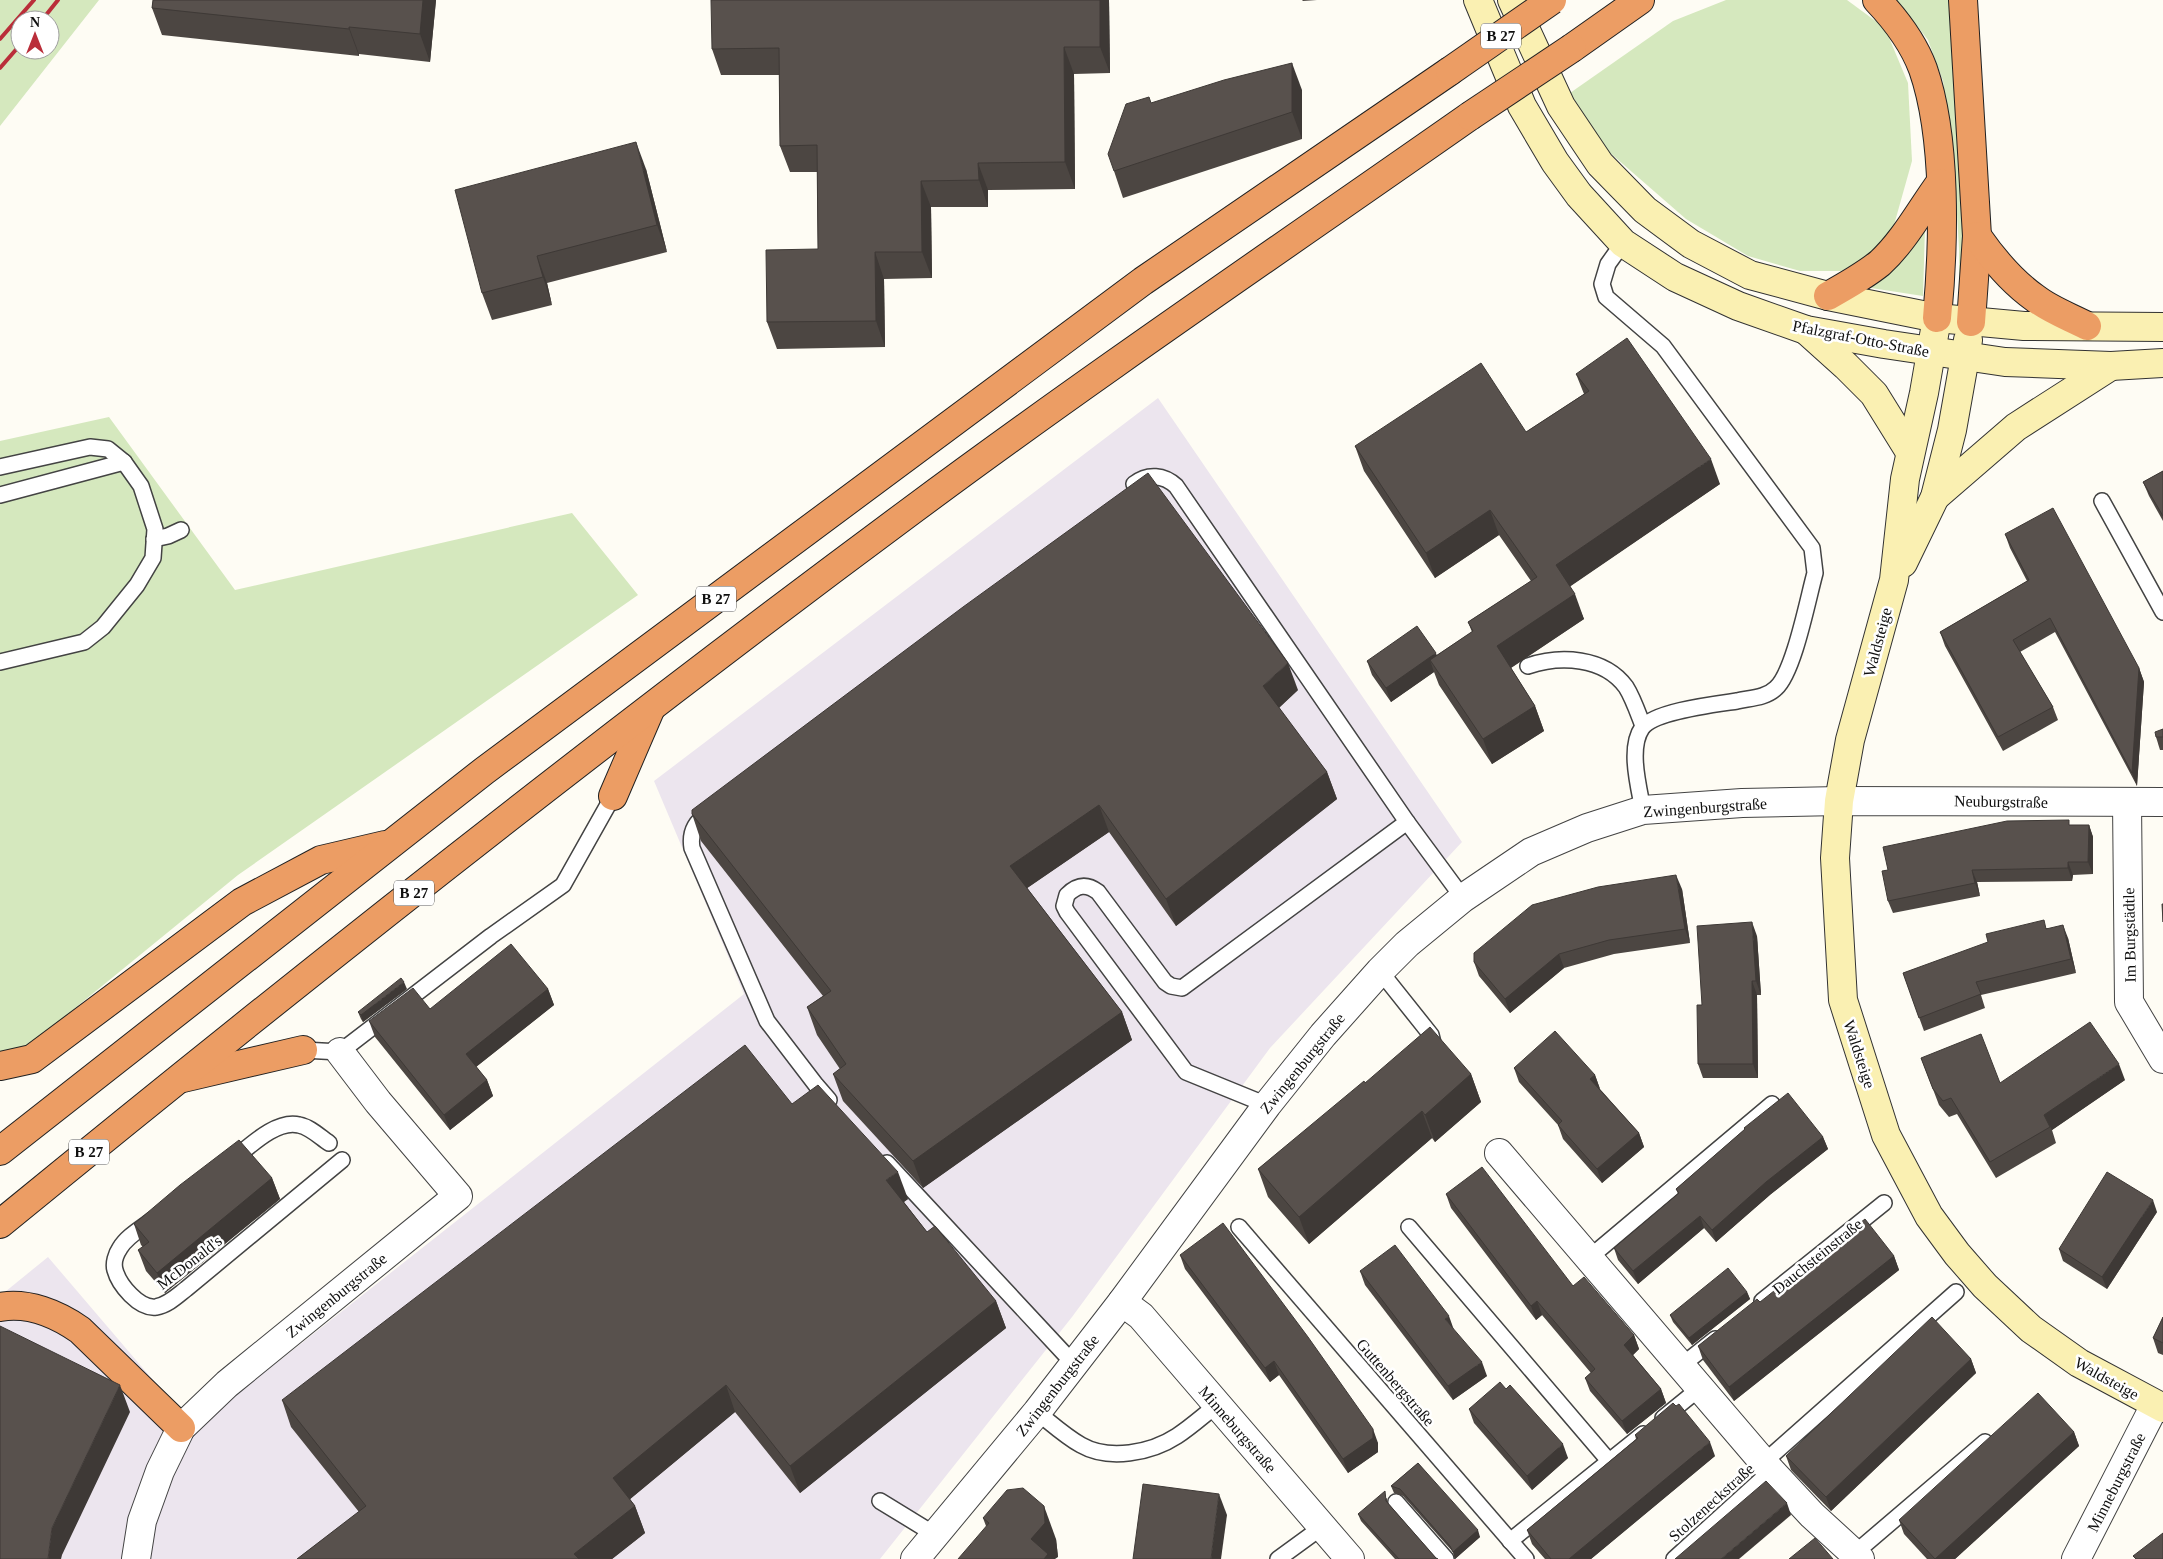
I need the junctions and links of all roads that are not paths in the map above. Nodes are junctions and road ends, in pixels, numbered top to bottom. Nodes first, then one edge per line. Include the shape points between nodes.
1 (1478, 0) edge
2 (1512, 0) edge
3 (1552, 0) edge
4 (1640, 0) edge
5 (1876, 0) edge
6 (1963, 0) edge
7 (1940, 183) junction
8 (1977, 236) junction
9 (1623, 242) junction
10 (1828, 296) junction
11 (1937, 318) junction
12 (1971, 322) junction
13 (2086, 326) junction
14 (2163, 327) edge
15 (1806, 330) junction
16 (1932, 352) junction
17 (1965, 358) junction
18 (2163, 362) edge
19 (2111, 366) junction
20 (1910, 452) junction
21 (124, 462) junction
22 (0, 467) edge
23 (1122, 494) edge
24 (0, 495) edge
25 (1935, 497) junction
26 (2102, 501) dead end
27 (181, 530) dead end
28 (154, 539) junction
29 (1894, 580) junction
30 (2163, 612) edge
31 (0, 662) edge
32 (1528, 666) dead end
33 (651, 707) junction
34 (1643, 726) junction
35 (613, 796) joint
36 (723, 801) edge
37 (1839, 801) junction
38 (2127, 802) junction
39 (2163, 802) edge
40 (1643, 810) junction
41 (1408, 822) junction
42 (393, 842) junction
43 (1463, 898) junction
44 (1380, 971) junction
45 (304, 1050) joint
46 (340, 1052) junction
47 (1424, 1055) edge
48 (2163, 1059) edge
49 (0, 1066) edge
50 (177, 1079) junction
51 (1772, 1104) edge
52 (1267, 1105) junction
53 (836, 1107) edge
54 (330, 1143) dead end
55 (0, 1151) edge
56 (876, 1151) edge
57 (1499, 1153) dead end
58 (342, 1160) dead end
59 (221, 1168) edge
60 (1884, 1202) dead end
61 (167, 1209) edge
62 (0, 1224) edge
63 (1239, 1227) dead end
64 (1409, 1227) dead end
65 (1589, 1258) junction
66 (1956, 1292) dead end
67 (1122, 1302) junction
68 (0, 1307) edge
69 (1748, 1312) edge
70 (1726, 1330) edge
71 (1074, 1364) junction
72 (1681, 1366) junction
73 (1700, 1388) junction
74 (1217, 1405) junction
75 (2159, 1407) edge
76 (1037, 1412) junction
77 (181, 1428) junction
78 (1994, 1434) edge
79 (1609, 1461) junction
80 (1767, 1467) junction
81 (880, 1501) dead end
82 (1396, 1502) dead end
83 (1322, 1527) junction
84 (934, 1534) junction
85 (1515, 1552) edge
86 (1858, 1556) edge
87 (136, 1559) edge
88 (915, 1559) edge
89 (1278, 1559) edge
90 (1350, 1559) edge
91 (1446, 1559) edge
92 (1674, 1559) edge
93 (2077, 1559) edge

1 - 9 street, Pfalzgraf-Otto-Straße via 1522,106 1550,154 1579,195
2 - 10 street via 1560,106 1600,164 1645,210 1691,244 1750,275
3 - 42 highway, B 27, bridge via 1142,282
4 - 33 highway, B 27, bridge via 1174,323 914,509
5 - 7 highway via 1899,23 1923,68 1936,124
6 - 8 highway
7 - 10 highway via 1896,246 1880,263
7 - 11 highway via 1941,271
8 - 12 highway
8 - 13 highway via 2014,282 2036,300
9 - 15 street, Pfalzgraf-Otto-Straße via 1675,277 1738,306
9 - 34 lane via 1608,264 1602,284 1606,297 1663,346 1812,548 1815,560 1815,573 1790,662 1779,686 1762,696 1684,710
10 - 11 street
11 - 12 street
11 - 16 street, Waldsteige
12 - 13 street
12 - 17 street, Waldsteige
13 - 14 street
15 - 16 street, Pfalzgraf-Otto-Straße
15 - 20 street via 1874,394
16 - 17 street, Pfalzgraf-Otto-Straße
16 - 20 street, Waldsteige
17 - 19 street, Pfalzgraf-Otto-Straße
17 - 25 street, Waldsteige
18 - 19 street, Pfalzgraf-Otto-Straße
19 - 25 street via 2016,427
20 - 29 street, Waldsteige
21 - 22 lane via 108,449 90,447
21 - 24 lane
21 - 28 lane via 141,486 155,529
23 - 41 lane via 1149,477 1160,476 1176,486
25 - 29 street, Waldsteige
26 - 30 lane
27 - 28 lane
28 - 31 lane via 152,558 136,585 103,627 84,642
29 - 37 street, Waldsteige via 1850,740
32 - 34 lane via 1547,660 1566,660 1588,662 1608,670 1627,690
33 - 35 highway
33 - 50 highway, B 27
34 - 40 lane via 1637,744 1636,764
35 - 46 lane via 563,885
36 - 53 lane via 694,826 692,848 767,1021
37 - 38 street, Neuburgstraße
37 - 40 street, Zwingenburgstraße
37 - 75 street, Waldsteige via 1835,858 1843,1000 1890,1143 1929,1216 1986,1286 2030,1329 2079,1363
38 - 39 street, Neuburgstraße
38 - 48 street, Im Burgstädtle via 2130,1002
40 - 43 street, Zwingenburgstraße via 1587,828 1532,852
41 - 43 lane
41 - 52 lane via 1182,988 1165,982 1098,892 1089,886 1076,887 1064,901 1067,912 1186,1072
42 - 49 highway via 321,860 242,902 32,1059
42 - 55 highway, B 27
43 - 44 street, Zwingenburgstraße
44 - 47 lane via 1431,1034 1433,1043
44 - 52 street, Zwingenburgstraße
45 - 46 lane
45 - 50 highway
46 - 77 street, Zwingenburgstraße via 458,1196 227,1384
50 - 62 highway, B 27
51 - 65 lane
52 - 67 street, Zwingenburgstraße
54 - 59 lane via 300,1125 280,1125
56 - 71 lane
57 - 65 street
58 - 61 lane, McDonald's via 186,1289 168,1303 154,1307 141,1304 120,1281 115,1269 116,1257 120,1246
60 - 69 lane, Dauchsteinstraße
63 - 85 lane, Guttenbergstraße
64 - 79 lane
65 - 72 street
66 - 80 lane
67 - 71 street, Zwingenburgstraße
67 - 74 street, Minneburgstraße via 1141,1316
68 - 77 highway via 13,1305 42,1311 62,1318 80,1330
70 - 72 lane
71 - 76 street, Zwingenburgstraße
72 - 73 street
73 - 79 lane
73 - 80 street
74 - 76 lane via 1176,1436 1150,1448 1121,1453 1102,1452 1081,1445
74 - 83 street, Minneburgstraße
75 - 93 street, Minneburgstraße
76 - 84 street, Zwingenburgstraße
77 - 87 street, Zwingenburgstraße via 160,1470 142,1520
78 - 86 lane
79 - 85 lane
80 - 86 street
80 - 92 lane, Stolzeneckstraße
81 - 84 lane
82 - 91 lane
83 - 89 lane
83 - 90 street, Minneburgstraße
84 - 88 street, Zwingenburgstraße

